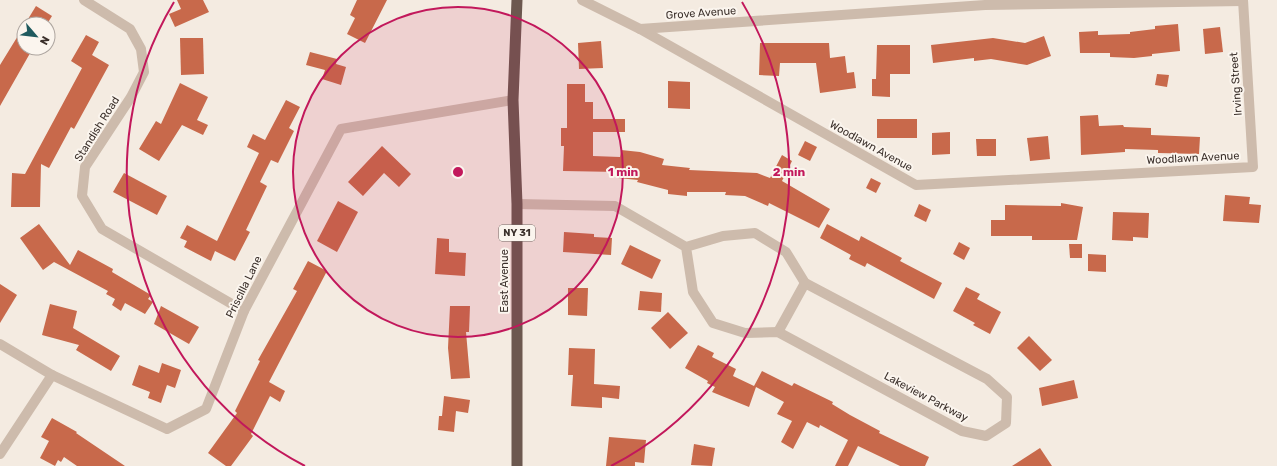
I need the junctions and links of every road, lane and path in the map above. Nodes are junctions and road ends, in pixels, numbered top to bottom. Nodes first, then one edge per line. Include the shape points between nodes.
1 (84, 0) edge
2 (517, 0) edge
3 (582, 0) edge
4 (1243, 0) edge
5 (984, 3) edge
6 (640, 29) junction
7 (513, 100) junction
8 (1253, 167) joint
9 (517, 204) junction
10 (686, 247) junction
11 (805, 283) junction
12 (244, 311) junction
13 (778, 332) junction
14 (0, 344) edge
15 (52, 375) junction
16 (0, 454) edge
17 (517, 466) edge

1 - 12 street, Standish Road via 130,29 141,49 144,72 131,97 85,167 82,196 102,229
2 - 7 highway, East Avenue / NY 31
3 - 6 street, Woodlawn Avenue
4 - 5 street, Grove Avenue
4 - 8 street, Irving Street
5 - 6 street, Grove Avenue
6 - 8 street, Woodlawn Avenue via 916,185
7 - 9 highway, East Avenue / NY 31
7 - 12 street, Priscilla Lane via 341,129
9 - 10 street via 615,206
9 - 17 highway, East Avenue / NY 31
10 - 11 street via 723,236 755,232 786,252
10 - 13 street via 693,292 713,323 745,333
11 - 13 street
11 - 13 street, Lakeview Parkway via 987,379 1007,398 1006,423 986,436 962,431
12 - 15 street, Priscilla Lane via 206,409 167,429
14 - 15 street, Priscilla Lane
15 - 16 street

